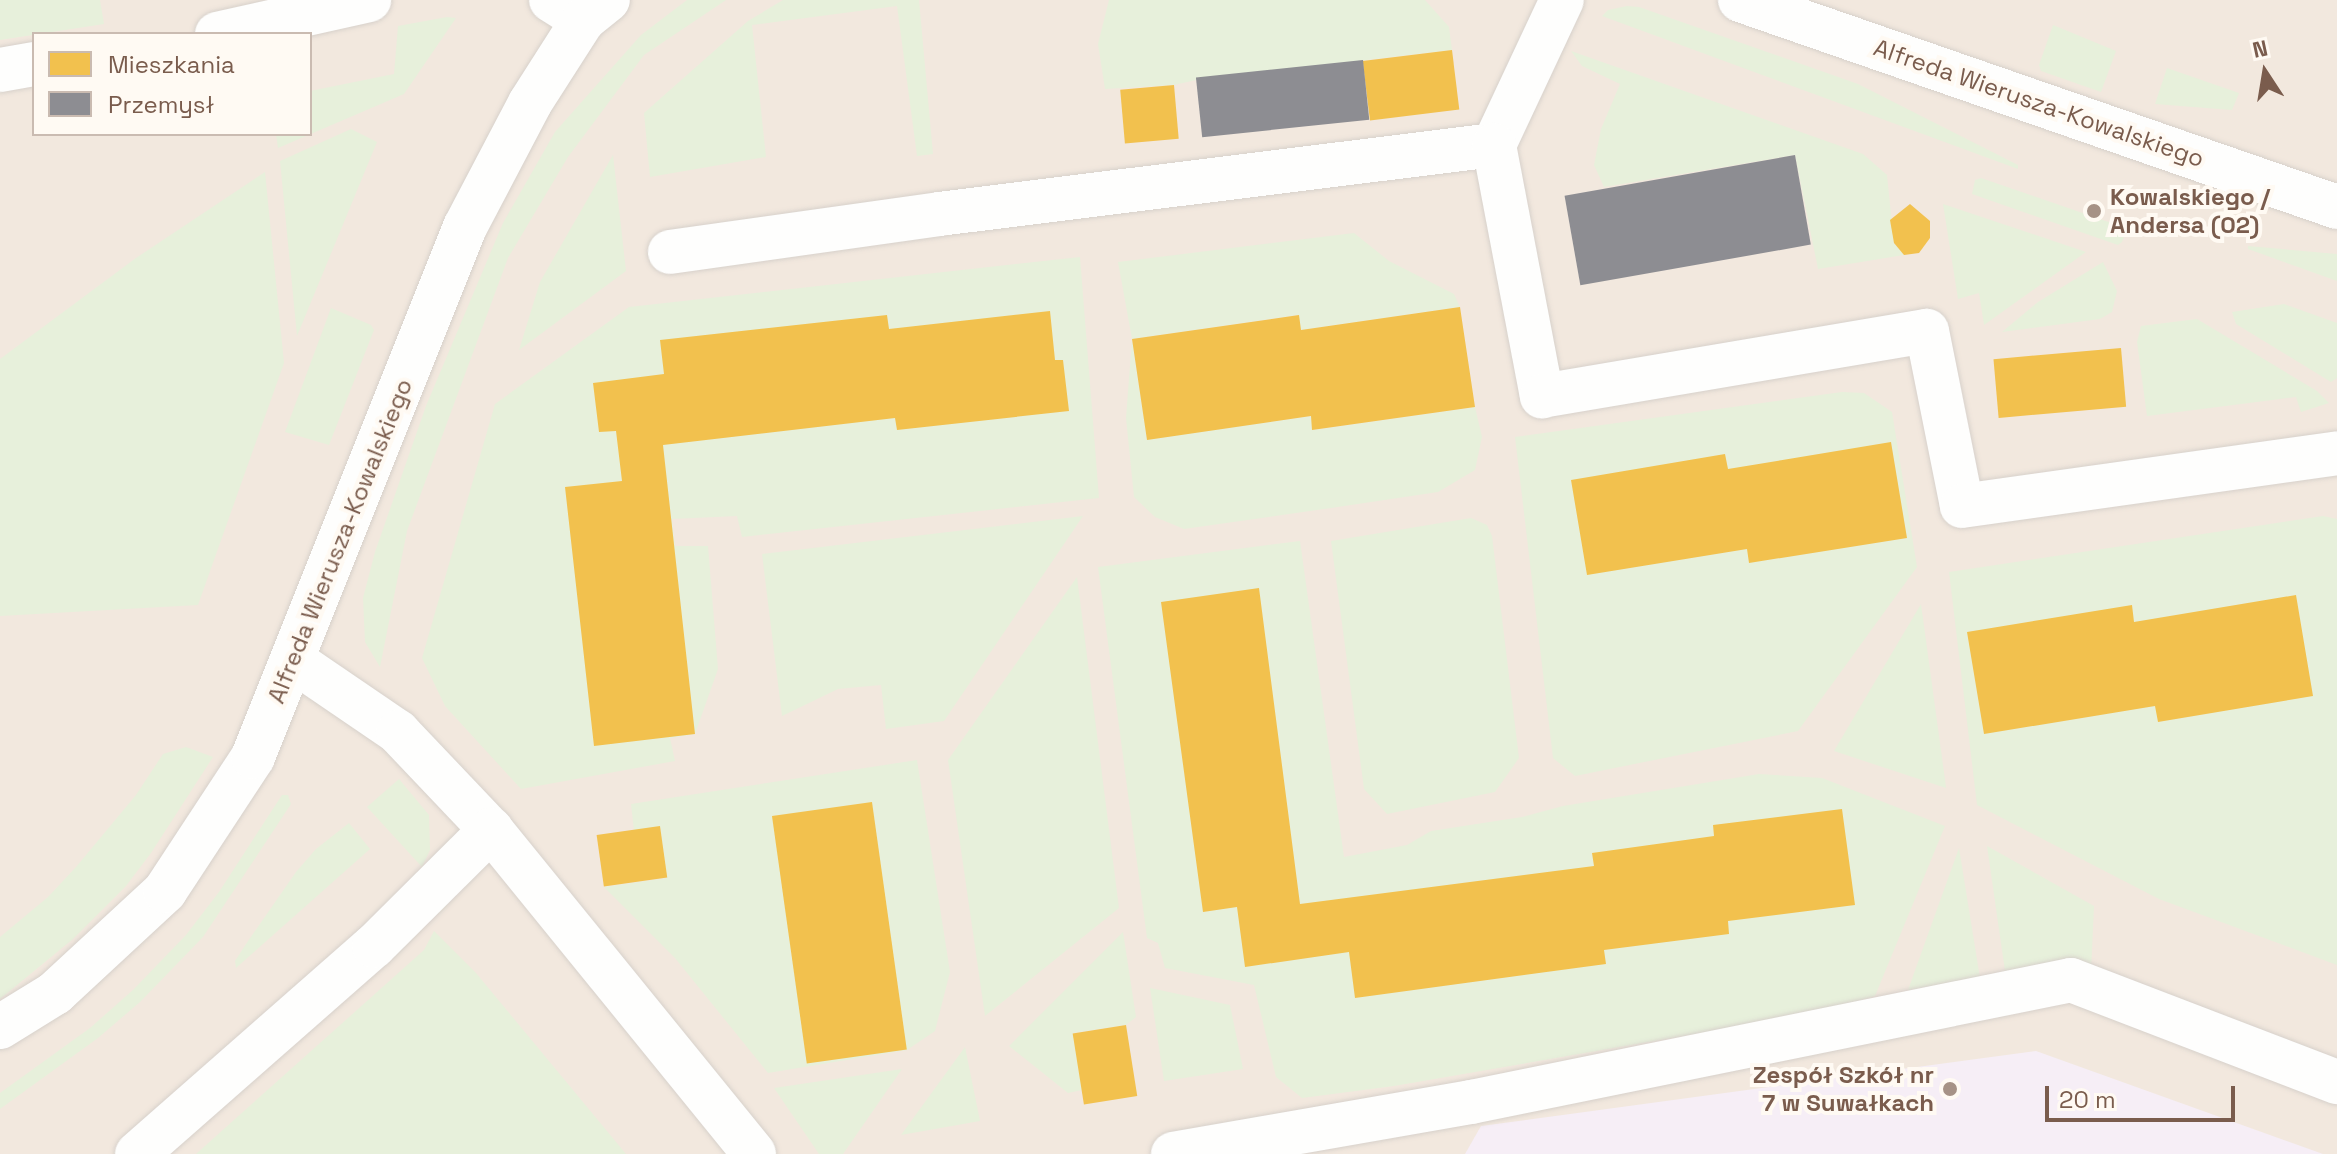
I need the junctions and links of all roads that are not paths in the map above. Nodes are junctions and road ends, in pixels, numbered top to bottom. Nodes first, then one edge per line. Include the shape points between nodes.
1 (369, 0) edge
2 (1562, 0) edge
3 (1740, 0) edge
4 (581, 7) edge
5 (226, 32) edge
6 (32, 64) edge
7 (0, 70) edge
8 (1494, 145) junction
9 (2337, 207) edge
10 (670, 252) dead end
11 (2337, 453) edge
12 (294, 661) junction
13 (491, 830) junction
14 (0, 1027) edge
15 (2337, 1082) edge
16 (137, 1154) edge
17 (754, 1154) edge
18 (1173, 1154) edge

1 - 5 street
2 - 8 street
3 - 9 street, Alfreda Wierusza-Kowalskiego
4 - 12 street, Alfreda Wierusza-Kowalskiego via 465,227
6 - 7 street
8 - 10 street
8 - 11 street via 1542,396 1927,331 1962,506
12 - 13 street via 398,732
12 - 14 street, Alfreda Wierusza-Kowalskiego via 253,757 165,891 55,993
13 - 16 street via 374,946
13 - 17 street
15 - 18 street via 2071,980 1471,1102

